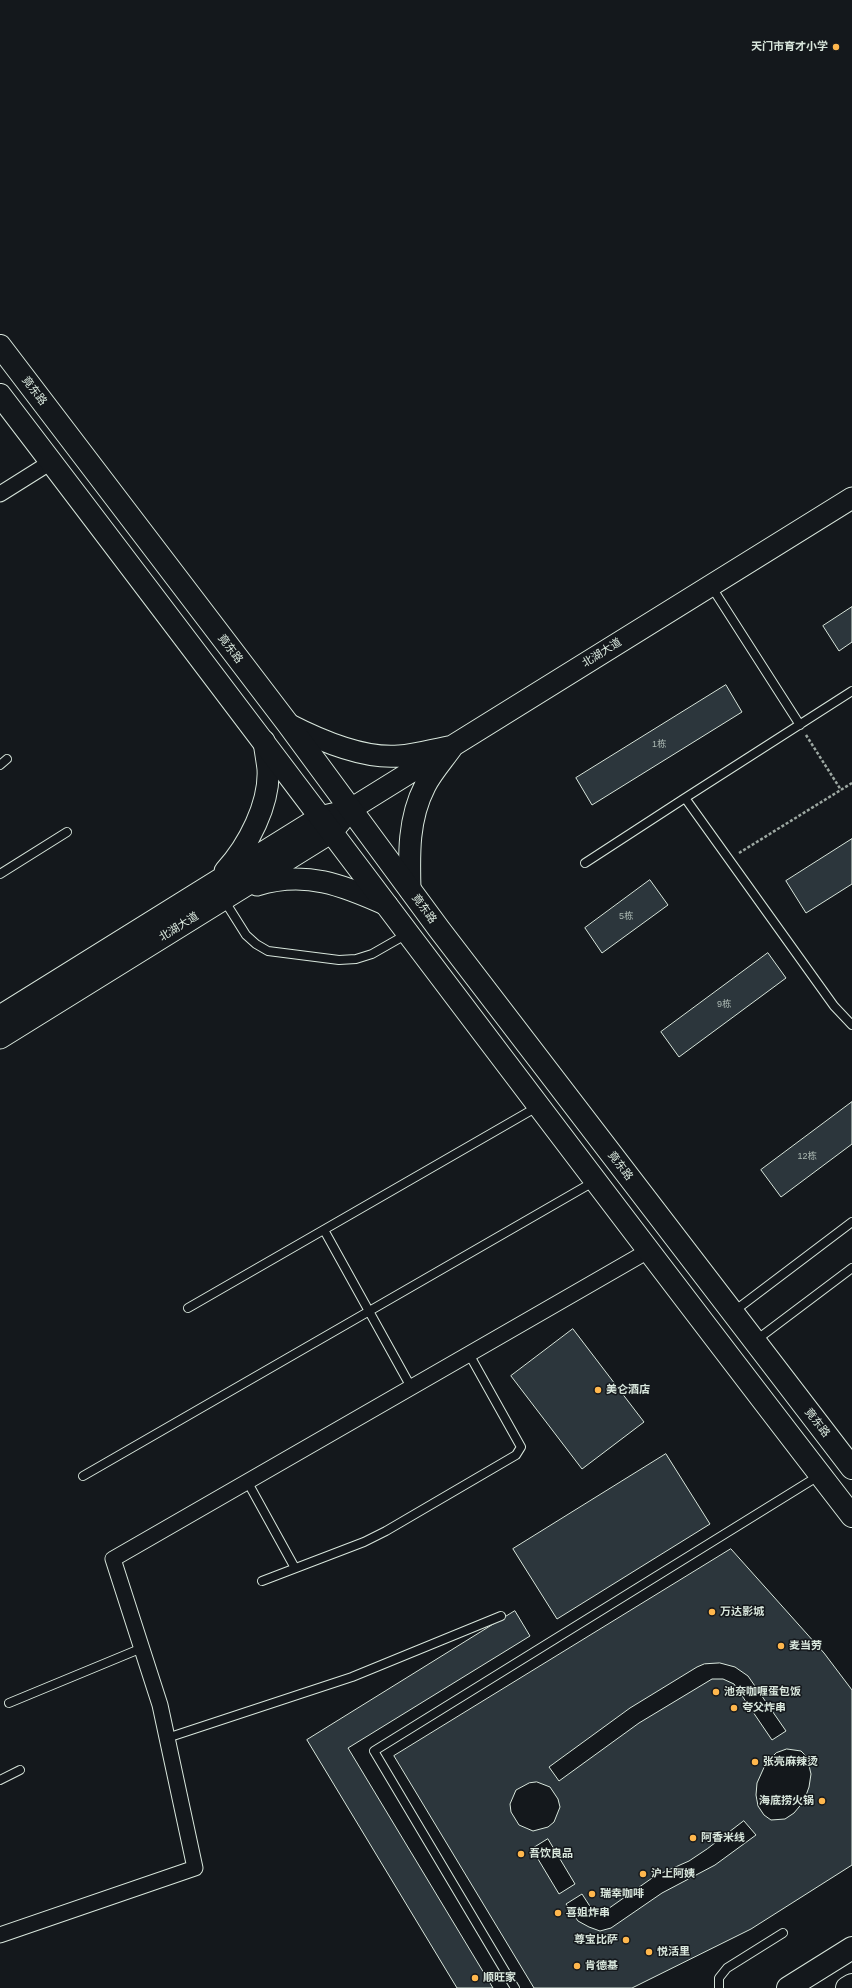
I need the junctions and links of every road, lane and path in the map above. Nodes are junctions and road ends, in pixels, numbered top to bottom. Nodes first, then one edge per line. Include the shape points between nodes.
1 (0, 346) edge
2 (0, 395) edge
3 (51, 462) junction
4 (0, 494) edge
5 (852, 498) edge
6 (711, 586) junction
7 (852, 691) edge
8 (288, 724) junction
9 (800, 725) junction
10 (264, 741) junction
11 (453, 746) junction
12 (7, 759) dead end
13 (0, 765) edge
14 (852, 783) edge
15 (841, 790) junction
16 (685, 798) junction
17 (351, 809) junction
18 (326, 824) junction
19 (67, 832) dead end
20 (729, 860) junction
21 (585, 863) dead end
22 (0, 874) edge
23 (410, 890) junction
24 (219, 891) junction
25 (387, 905) junction
26 (408, 934) junction
27 (0, 1016) edge
28 (852, 1025) edge
29 (0, 1038) edge
30 (538, 1106) junction
31 (595, 1181) junction
32 (852, 1222) edge
33 (324, 1230) junction
34 (648, 1251) junction
35 (852, 1268) edge
36 (188, 1308) dead end
37 (369, 1311) junction
38 (732, 1312) junction
39 (755, 1342) junction
40 (469, 1354) junction
41 (411, 1387) junction
42 (852, 1468) edge
43 (820, 1474) junction
44 (83, 1476) dead end
45 (247, 1481) junction
46 (852, 1516) edge
47 (294, 1568) junction
48 (262, 1581) dead end
49 (501, 1616) dead end
50 (142, 1648) junction
51 (9, 1703) dead end
52 (167, 1738) junction
53 (20, 1770) dead end
54 (0, 1780) edge
55 (783, 1933) dead end
56 (0, 1935) edge
57 (852, 1948) edge
58 (852, 1985) edge
59 (515, 1988) edge
60 (719, 1988) edge
61 (788, 1988) edge
62 (846, 1988) edge

1 - 8 main road, 竟东路
2 - 3 main road
3 - 4 street
3 - 10 main road
5 - 6 main road, 北湖大道
6 - 9 lane
6 - 11 main road, 北湖大道
7 - 9 lane
8 - 11 main road via 312,737 376,755 398,756
8 - 17 main road, 竟东路
9 - 15 path
9 - 16 lane
10 - 18 main road
10 - 24 main road via 268,770 266,791 254,829
11 - 17 main road, 北湖大道
11 - 23 main road via 425,786 416,808 409,853
12 - 13 lane
14 - 15 path
15 - 20 path
16 - 20 lane
16 - 21 lane
17 - 18 main road, 北湖大道
17 - 23 main road, 竟东路
18 - 24 main road, 北湖大道
18 - 25 main road
19 - 22 lane
20 - 28 lane via 834,1006
23 - 38 main road, 竟东路
24 - 25 main road via 277,879 302,878 324,881
24 - 26 lane via 246,935 268,951 339,960 356,959 372,954
24 - 27 main road, 北湖大道
24 - 29 main road, 北湖大道
25 - 26 main road
26 - 30 main road
30 - 31 main road
30 - 33 lane
31 - 34 main road
31 - 37 lane
32 - 38 lane
33 - 36 lane
33 - 37 lane
34 - 40 street
34 - 43 main road
35 - 39 lane
37 - 41 lane
37 - 44 lane
38 - 39 main road, 竟东路
39 - 42 main road, 竟东路
40 - 41 street
40 - 47 lane via 521,1448 516,1455 386,1531
41 - 45 street
43 - 46 main road
43 - 59 lane via 374,1751
45 - 47 lane
45 - 50 street via 113,1559
47 - 48 lane
49 - 52 lane via 352,1677
50 - 51 lane
50 - 52 street via 160,1705
52 - 56 street via 195,1868
53 - 54 lane
55 - 60 lane via 727,1968 719,1978
57 - 61 main road
58 - 62 main road

